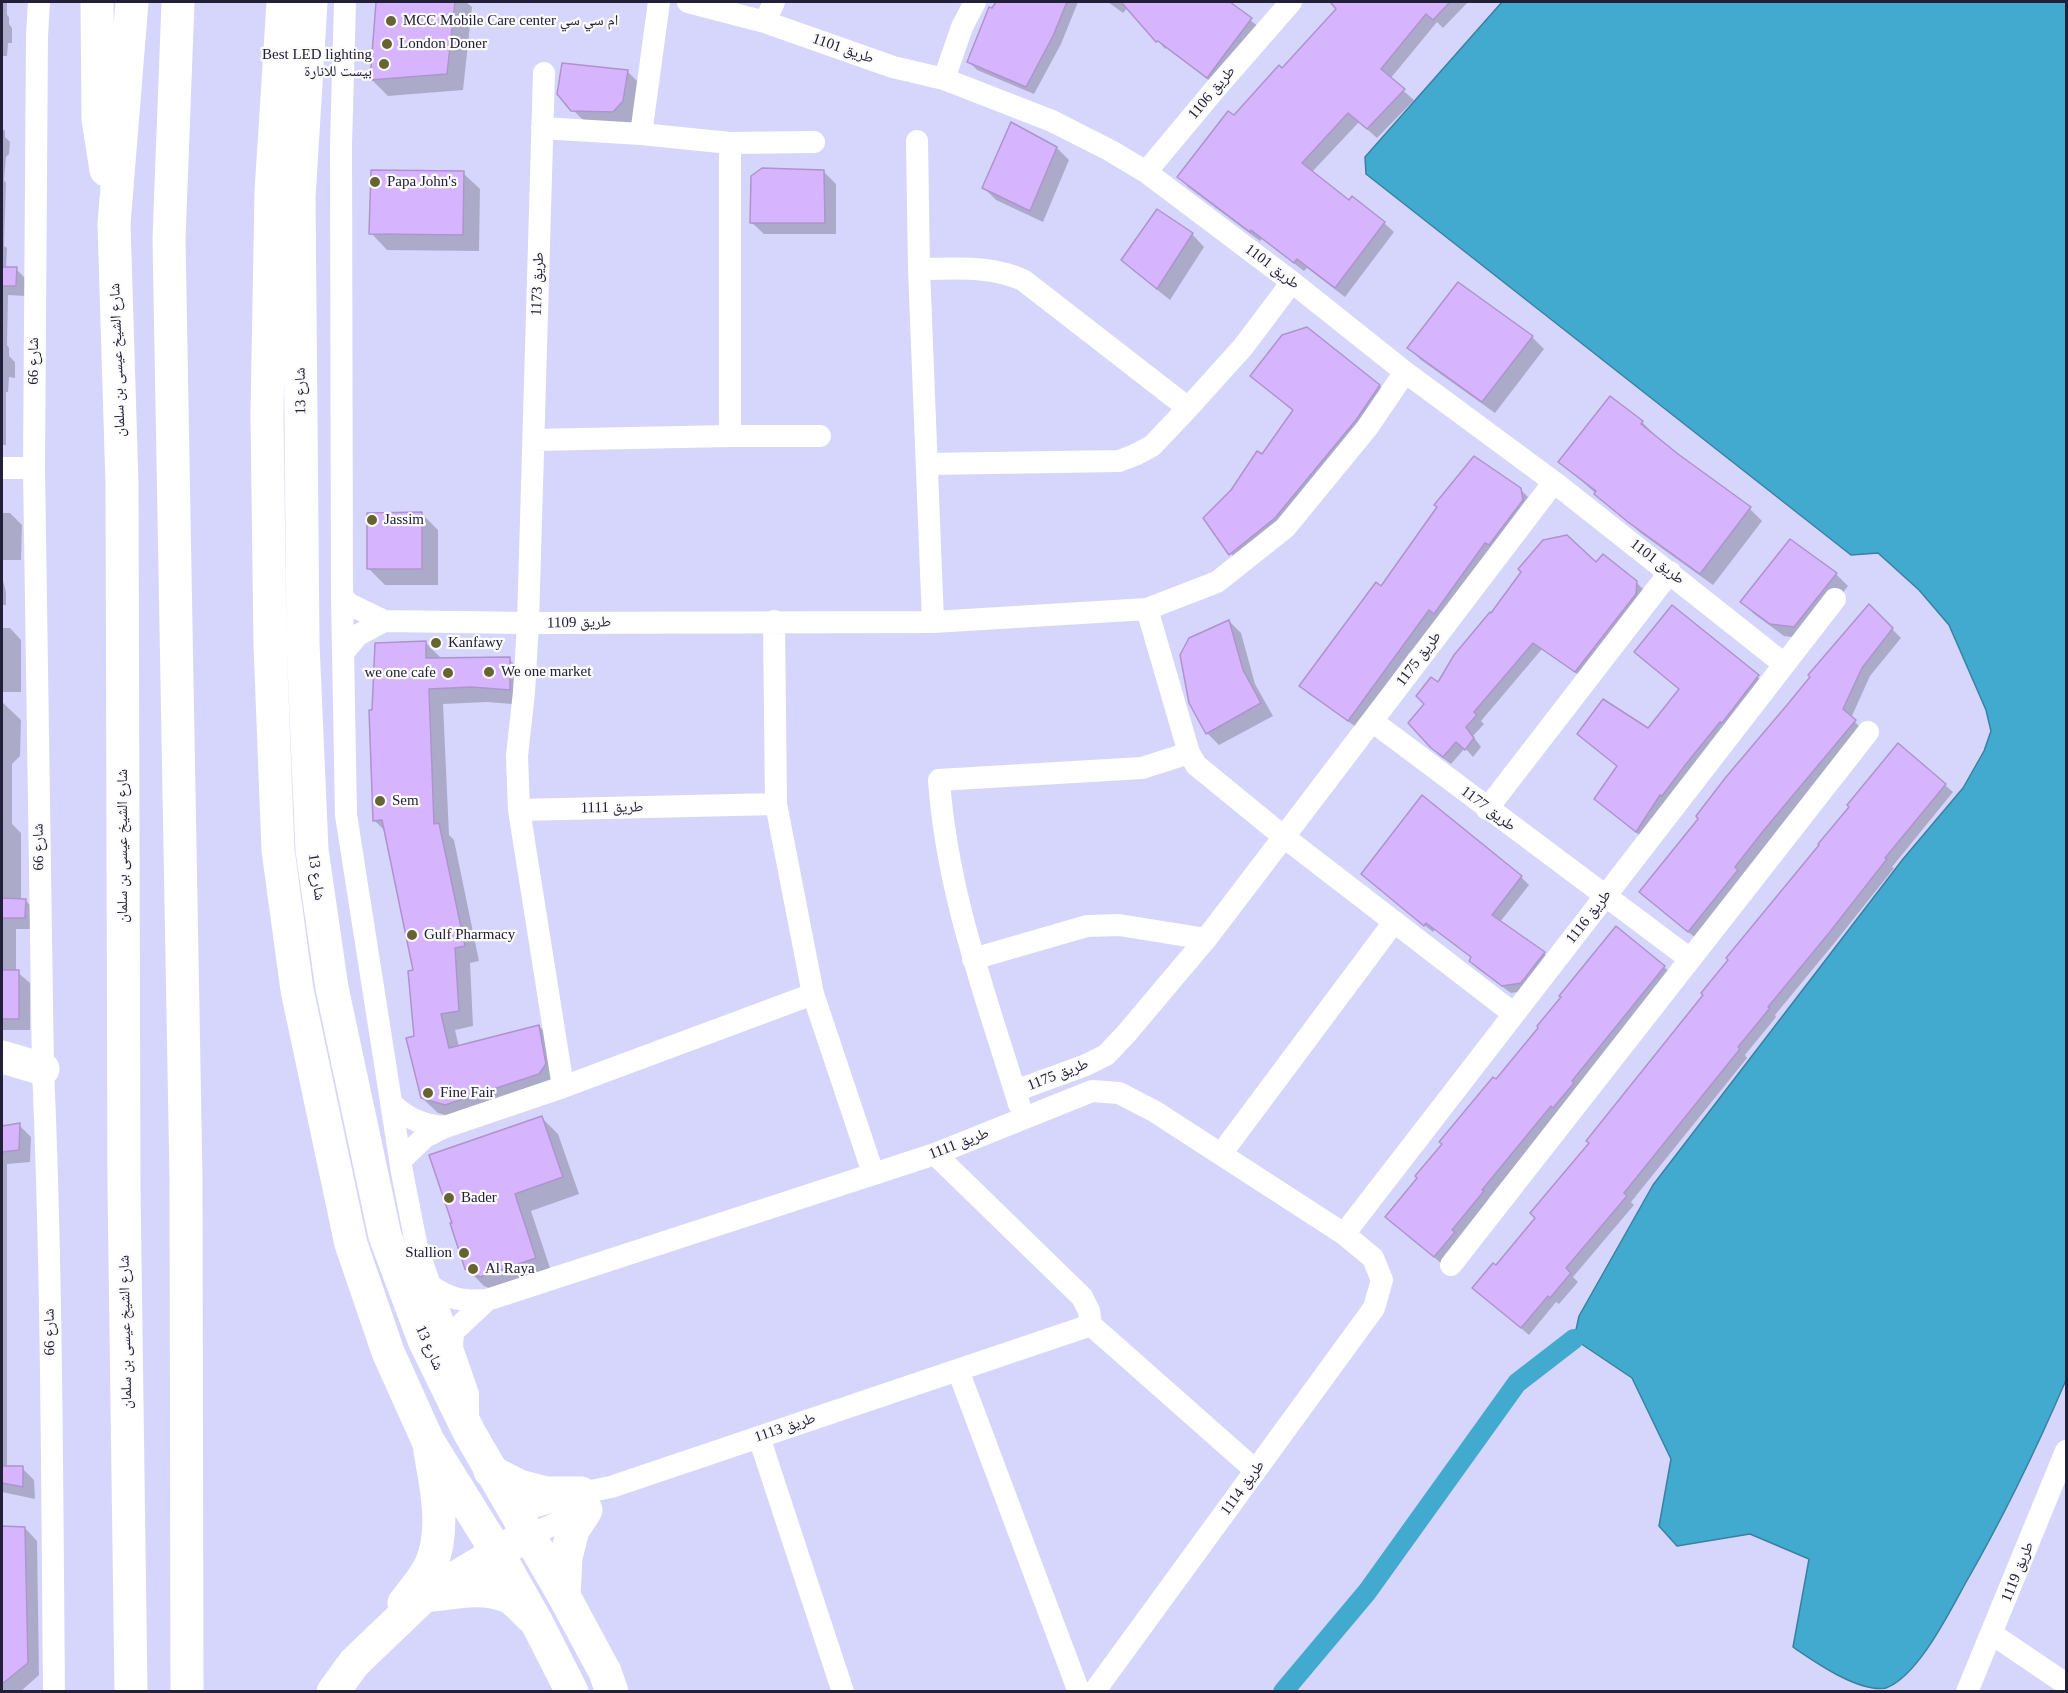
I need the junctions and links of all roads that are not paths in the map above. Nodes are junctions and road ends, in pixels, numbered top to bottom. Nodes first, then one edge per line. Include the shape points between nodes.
1 (39, 2) edge
2 (97, 2) edge
3 (132, 2) edge
4 (178, 2) edge
5 (200, 2) edge
6 (283, 2) edge
7 (311, 2) edge
8 (345, 2) edge
9 (659, 2) edge
10 (688, 2) edge
11 (975, 2) edge
12 (1278, 6) edge
13 (770, 11) edge
14 (544, 73) dead end
15 (944, 79) junction
16 (542, 128) junction
17 (641, 134) junction
18 (916, 141) dead end
19 (814, 142) dead end
20 (730, 143) junction
21 (1146, 172) junction
22 (114, 224) junction
23 (169, 239) junction
24 (919, 269) junction
25 (1292, 282) junction
26 (1406, 372) junction
27 (1188, 408) junction
28 (730, 436) junction
29 (820, 436) dead end
30 (534, 440) junction
31 (927, 464) junction
32 (2, 468) edge
33 (34, 468) junction
34 (1554, 482) junction
35 (1670, 572) junction
36 (342, 596) junction
37 (1835, 599) dead end
38 (1147, 609) junction
39 (384, 621) junction
40 (774, 621) junction
41 (933, 622) junction
42 (528, 624) junction
43 (342, 653) junction
44 (1784, 664) junction
45 (1372, 721) junction
46 (1868, 732) dead end
47 (1189, 753) junction
48 (776, 804) junction
49 (1487, 809) junction
50 (519, 810) junction
51 (1284, 837) junction
52 (1605, 897) junction
53 (1394, 922) junction
54 (1206, 939) junction
55 (973, 959) junction
56 (1690, 959) junction
57 (813, 994) junction
58 (1514, 1014) junction
59 (2, 1057) edge
60 (43, 1069) junction
61 (563, 1087) junction
62 (1015, 1091) junction
63 (392, 1104) junction
64 (1023, 1119) junction
65 (444, 1126) junction
66 (935, 1154) junction
67 (1221, 1154) junction
68 (400, 1161) junction
69 (873, 1173) junction
70 (1344, 1234) junction
71 (1451, 1264) dead end
72 (1382, 1280) joint
73 (428, 1284) junction
74 (487, 1300) junction
75 (1091, 1325) junction
76 (452, 1346) junction
77 (958, 1370) junction
78 (469, 1432) junction
79 (759, 1437) junction
80 (428, 1441) junction
81 (2067, 1451) edge
82 (1256, 1470) junction
83 (490, 1471) junction
84 (593, 1496) junction
85 (523, 1523) junction
86 (490, 1539) junction
87 (431, 1564) junction
88 (564, 1596) junction
89 (423, 1597) junction
90 (536, 1621) junction
91 (1992, 1634) junction
92 (382, 1635) junction
93 (2067, 1684) edge
94 (54, 1692) edge
95 (131, 1692) edge
96 (187, 1692) edge
97 (333, 1692) edge
98 (572, 1692) edge
99 (612, 1692) edge
100 (843, 1692) edge
101 (1079, 1692) edge
102 (1094, 1692) edge
103 (1967, 1692) edge

1 - 33 street, شارع 66
2 - 22 main road via 98,119
3 - 22 main road, شارع الشيخ عيسى بن سلمان
4 - 23 main road
5 - 23 main road
6 - 80 main road via 271,192 267,414 278,850 297,990 351,1244 388,1352
7 - 78 main road, شارع 13 via 299,197 303,644 312,850 332,988 385,1236 424,1340
8 - 36 street via 341,145
9 - 17 street
10 - 13 street, طريق 1101
11 - 15 street
12 - 21 street, طريق 1106
13 - 15 street, طريق 1101 via 893,67
14 - 16 street, طريق 1173
15 - 21 street, طريق 1101 via 1052,121
16 - 17 street
16 - 30 street, طريق 1173
17 - 20 street
18 - 24 street
19 - 20 street
20 - 28 street
21 - 25 street, طريق 1101
22 - 95 main road, شارع الشيخ عيسى بن سلمان via 122,484 124,1175
23 - 96 main road via 186,1179
24 - 27 street via 988,268 1023,280
24 - 31 street
25 - 26 street, طريق 1101
25 - 27 street via 1243,347
26 - 34 street, طريق 1101
26 - 38 street, طريق 1109 via 1368,428 1285,528 1217,582
27 - 31 street via 1152,446 1119,461
28 - 29 street
28 - 30 street
30 - 42 street, طريق 1173
31 - 41 street
32 - 33 street
33 - 60 street, شارع 66
34 - 35 street, طريق 1101
34 - 45 street, طريق 1175
35 - 44 street, طريق 1101
35 - 49 street
36 - 39 street, طريق 1109 via 349,604
36 - 43 street
37 - 44 street, طريق 1116
38 - 41 street, طريق 1109
38 - 47 street
39 - 42 street, طريق 1109
39 - 43 street via 358,636
40 - 41 street, طريق 1109
40 - 42 street, طريق 1109
40 - 48 street
42 - 50 street, طريق 1173 via 517,756
43 - 63 street via 346,815
44 - 52 street, طريق 1116
45 - 49 street, طريق 1177
45 - 51 street, طريق 1175
46 - 56 street
47 - 51 street via 1206,775
47 - 55 street via 1142,768 939,780 950,863
48 - 50 street, طريق 1111
48 - 57 street
49 - 52 street, طريق 1177
50 - 61 street, طريق 1173
51 - 53 street
51 - 54 street, طريق 1175
52 - 56 street, طريق 1177
52 - 58 street, طريق 1116
53 - 58 street
53 - 67 street
54 - 55 street via 1119,925 1087,926
54 - 62 street, طريق 1175 via 1106,1055
55 - 62 street
56 - 71 street
57 - 61 street
57 - 69 street
58 - 70 street, طريق 1116
59 - 60 main road
60 - 94 street, شارع 66
61 - 65 street
62 - 64 street
63 - 65 street via 415,1122
63 - 68 street
64 - 66 street, طريق 1111
64 - 67 street, طريق 1111 via 1092,1091 1119,1093
65 - 68 street via 425,1137
66 - 69 street, طريق 1111
66 - 75 street via 1082,1297
67 - 70 street, طريق 1111
68 - 73 street
69 - 74 street, طريق 1111
70 - 72 street, طريق 1111 via 1373,1258
72 - 82 street, طريق 1114 via 1374,1308
73 - 74 street, طريق 1111 via 444,1296
73 - 76 street
74 - 76 street, طريق 1111 via 453,1332
75 - 77 street, طريق 1113
75 - 82 street
76 - 78 street via 468,1394
77 - 79 street, طريق 1113
77 - 101 street
78 - 83 main road, شارع 13
79 - 84 street, طريق 1113
79 - 100 street
80 - 86 main road
80 - 87 main road via 438,1533
81 - 91 street, طريق 1119
82 - 102 street, طريق 1114
83 - 84 main road via 519,1486 546,1493
83 - 85 main road, شارع 13
84 - 85 street, طريق 1113
84 - 88 main road via 573,1530 566,1557
85 - 86 main road
85 - 88 main road, شارع 13
86 - 87 main road
86 - 89 main road
86 - 90 main road
87 - 92 main road
88 - 99 main road, شارع 13
89 - 90 main road via 490,1592 509,1597
89 - 92 main road
90 - 98 main road
91 - 93 street
91 - 103 street, طريق 1119
92 - 97 main road

